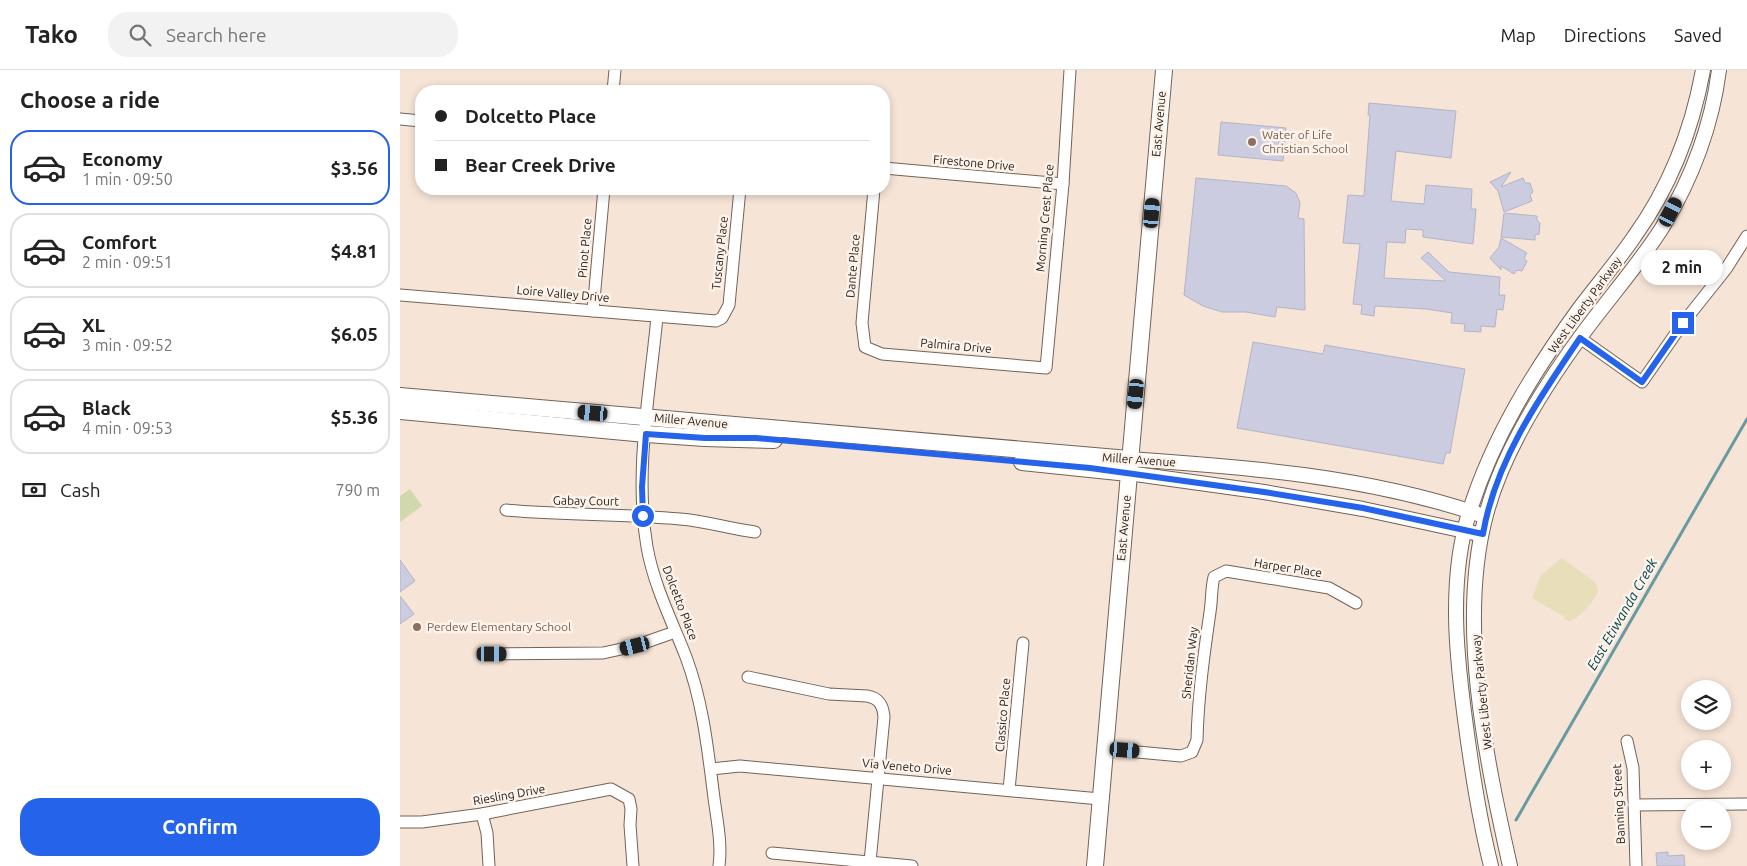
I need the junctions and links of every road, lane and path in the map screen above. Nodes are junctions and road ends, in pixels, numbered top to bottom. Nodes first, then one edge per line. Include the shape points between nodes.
1 (615, 70) edge
2 (1070, 70) edge
3 (1164, 70) edge
4 (1703, 70) edge
5 (1719, 70) edge
6 (614, 85) edge
7 (400, 119) edge
8 (415, 120) edge
9 (890, 169) edge
10 (1063, 184) junction
11 (603, 195) edge
12 (739, 195) edge
13 (873, 195) edge
14 (1747, 236) edge
15 (400, 295) edge
16 (593, 311) junction
17 (657, 317) junction
18 (722, 318) joint
19 (1580, 338) junction
20 (865, 347) joint
21 (1046, 368) joint
22 (400, 396) edge
23 (400, 411) edge
24 (647, 426) junction
25 (1128, 466) junction
26 (506, 510) dead end
27 (1470, 511) junction
28 (643, 516) junction
29 (1486, 516) junction
30 (1465, 530) junction
31 (755, 532) dead end
32 (1483, 534) junction
33 (1214, 577) joint
34 (1356, 603) dead end
35 (675, 632) junction
36 (1023, 643) dead end
37 (492, 654) dead end
38 (1459, 669) junction
39 (748, 677) dead end
40 (1483, 726) junction
41 (1627, 741) dead end
42 (1105, 748) junction
43 (711, 769) junction
44 (878, 778) junction
45 (1009, 790) junction
46 (1100, 799) junction
47 (1747, 804) edge
48 (1634, 805) junction
49 (482, 814) junction
50 (400, 822) edge
51 (772, 854) dead end
52 (870, 862) junction
53 (489, 866) edge
54 (633, 866) edge
55 (719, 866) edge
56 (912, 866) edge
57 (1095, 866) edge
58 (1491, 866) edge
59 (1510, 866) edge
60 (1636, 866) edge

1 - 6 street
2 - 10 street, Morning Crest Place
3 - 25 main road, East Avenue
4 - 27 street, West Liberty Parkway via 1689,128 1663,189 1635,236 1579,309 1513,411 1487,462
5 - 19 street, West Liberty Parkway via 1705,134 1671,212 1640,260
7 - 8 street
9 - 10 street, Firestone Drive
10 - 21 street, Morning Crest Place
11 - 16 street, Pinot Place
12 - 18 street, Tuscany Place via 728,305
13 - 20 street, Dante Place via 863,314
14 - 19 street via 1642,382
15 - 16 street, Loire Valley Drive
16 - 17 street, Loire Valley Drive
17 - 18 street, Loire Valley Drive via 710,322
17 - 24 street, Dolcetto Place
19 - 29 street, West Liberty Parkway via 1524,425
20 - 21 street, Palmira Drive via 882,354
22 - 24 main road, Miller Avenue
23 - 24 main road, Miller Avenue
24 - 25 main road, Miller Avenue via 705,438 756,438 1090,468
24 - 28 street, Dolcetto Place
25 - 27 street, Miller Avenue via 1226,466 1339,480 1402,492
25 - 30 street, Miller Avenue via 1363,508
25 - 42 main road, East Avenue
26 - 28 street, Gabay Court
27 - 29 street, Miller Avenue
27 - 30 street, West Liberty Parkway
28 - 31 street, Gabay Court via 698,521
28 - 35 street, Dolcetto Place via 657,587
29 - 32 street, West Liberty Parkway
30 - 32 street, Miller Avenue
30 - 38 street, West Liberty Parkway via 1456,623
32 - 40 street, West Liberty Parkway via 1474,617
33 - 34 street, Harper Place via 1226,571 1329,588
33 - 42 street, Sheridan Way via 1204,647 1197,740 1192,752 1181,756
35 - 37 street via 603,653
35 - 43 street, Dolcetto Place via 704,726
36 - 45 street, Classico Place
38 - 40 street via 1468,679 1474,722
38 - 58 street, West Liberty Parkway via 1473,777
39 - 44 street via 816,692 867,696 878,700 884,716
40 - 59 street, West Liberty Parkway
41 - 48 street, Banning Street via 1633,768
42 - 46 main road, East Avenue
43 - 44 street, Via Veneto Drive via 740,766
43 - 55 street, Dolcetto Place via 720,839
44 - 45 street, Via Veneto Drive
44 - 52 street
45 - 46 street, Via Veneto Drive
46 - 57 main road, East Avenue
47 - 48 street
48 - 60 street, Banning Street
49 - 50 street, Riesling Drive
49 - 53 street
49 - 54 street, Riesling Drive via 611,789 629,799
51 - 52 street
52 - 56 street

